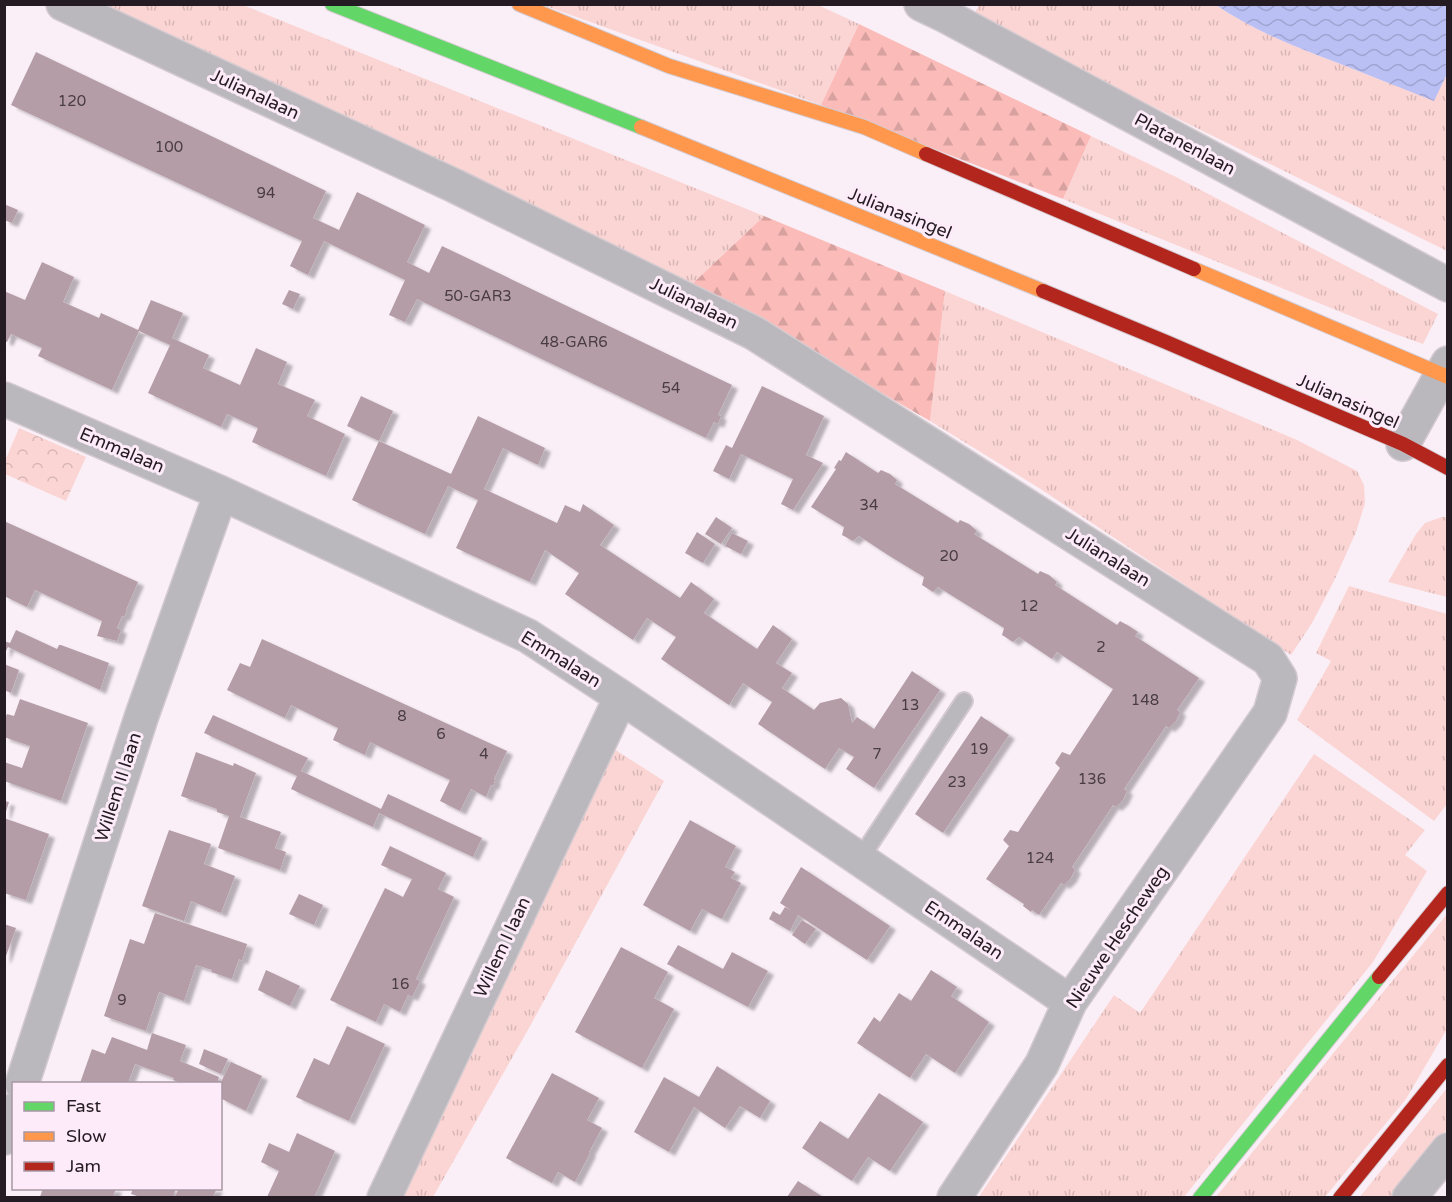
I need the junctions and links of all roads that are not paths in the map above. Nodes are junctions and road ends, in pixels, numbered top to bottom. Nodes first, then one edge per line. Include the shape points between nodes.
1 (63, 4) edge
2 (332, 4) edge
3 (519, 4) edge
4 (938, 8) edge
5 (1448, 285) edge
6 (1446, 372) edge
7 (4, 399) edge
8 (1403, 444) junction
9 (1448, 468) edge
10 (221, 493) junction
11 (1280, 678) joint
12 (621, 696) junction
13 (964, 701) dead end
14 (860, 859) junction
15 (1448, 892) edge
16 (1070, 1002) junction
17 (1448, 1065) edge
18 (22, 1082) edge
19 (12, 1116) edge
20 (4, 1138) edge
21 (1448, 1150) edge
22 (384, 1197) edge
23 (954, 1197) edge
24 (1200, 1197) edge
25 (1340, 1197) edge
26 (1409, 1197) edge

1 - 11 street, Julianalaan via 455,186 754,333 1268,659
2 - 8 main road, Julianasingel via 715,156
3 - 6 main road via 669,66 864,127
4 - 5 street, Platanenlaan
6 - 8 street
7 - 10 street, Emmalaan
8 - 9 main road, Julianasingel
10 - 12 street, Emmalaan via 528,636
10 - 18 street, Willem II laan via 142,715
11 - 16 street, Nieuwe Hescheweg via 1270,713
12 - 14 street, Emmalaan
12 - 22 street, Willem I laan
13 - 14 lane
14 - 16 street, Emmalaan
15 - 24 main road
16 - 23 street, Nieuwe Hescheweg via 1042,1064
17 - 25 main road
19 - 20 street
21 - 26 street

